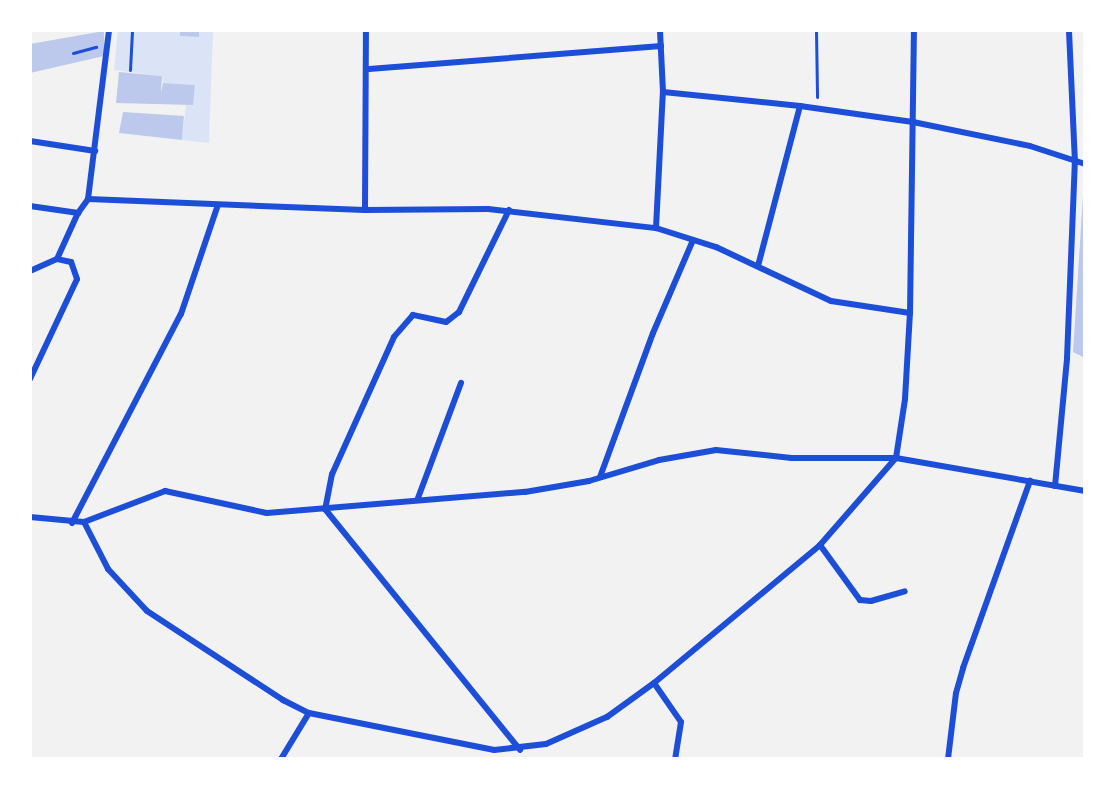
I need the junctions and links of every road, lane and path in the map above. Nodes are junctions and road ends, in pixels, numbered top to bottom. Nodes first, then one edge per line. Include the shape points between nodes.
1 (109, 30) edge
2 (132, 30) edge
3 (366, 30) edge
4 (660, 30) edge
5 (816, 30) edge
6 (914, 30) edge
7 (1069, 30) edge
8 (110, 44) junction
9 (661, 46) junction
10 (73, 53) dead end
11 (369, 69) junction
12 (130, 70) dead end
13 (663, 92) junction
14 (800, 106) junction
15 (818, 108) junction
16 (913, 122) junction
17 (30, 141) edge
18 (95, 151) junction
19 (1075, 163) junction
20 (1085, 164) edge
21 (88, 199) junction
22 (218, 205) junction
23 (30, 206) edge
24 (365, 210) junction
25 (509, 210) junction
26 (78, 213) junction
27 (656, 228) junction
28 (693, 240) junction
29 (57, 259) junction
30 (758, 266) junction
31 (30, 271) edge
32 (910, 313) junction
33 (30, 379) edge
34 (461, 383) dead end
35 (896, 458) junction
36 (600, 477) junction
37 (1030, 481) junction
38 (1055, 486) junction
39 (1085, 490) edge
40 (418, 498) junction
41 (325, 509) junction
42 (30, 517) edge
43 (84, 522) junction
44 (72, 523) junction
45 (820, 545) junction
46 (905, 591) dead end
47 (654, 683) junction
48 (309, 713) junction
49 (519, 750) junction
50 (281, 759) edge
51 (675, 759) edge
52 (948, 759) edge

1 - 8 street
2 - 12 path
3 - 11 street
4 - 9 street
5 - 15 path
6 - 16 street
7 - 19 street
8 - 10 path
8 - 18 street
9 - 11 street
9 - 13 street
11 - 24 street
13 - 14 street
13 - 27 street
14 - 15 street
14 - 30 street
15 - 16 street
16 - 19 street via 1030,146
16 - 32 street
17 - 18 street
18 - 21 street
19 - 20 street
19 - 38 street via 1067,358
21 - 22 street
21 - 26 street
22 - 24 street
22 - 44 street via 181,314
23 - 26 street
24 - 25 street
25 - 27 street
25 - 41 street via 459,312 446,322 413,315 393,337 332,474
26 - 29 street
27 - 28 street
28 - 30 street
28 - 36 street via 653,333
29 - 31 street
29 - 33 street via 71,262 76,279
30 - 32 street via 831,301
32 - 35 street via 905,399
34 - 40 street
35 - 36 street via 792,458 716,450 659,460
35 - 37 street
35 - 45 street
36 - 40 street via 551,489
37 - 38 street
37 - 52 street via 963,668
38 - 39 street
40 - 41 street
41 - 43 street via 253,511 165,490
41 - 49 street
42 - 44 street
43 - 44 street
43 - 48 street via 108,569 147,611
45 - 46 street via 860,600 871,602
45 - 47 street
47 - 49 street via 580,731
47 - 51 street via 681,722
48 - 49 street via 465,745
48 - 50 street

